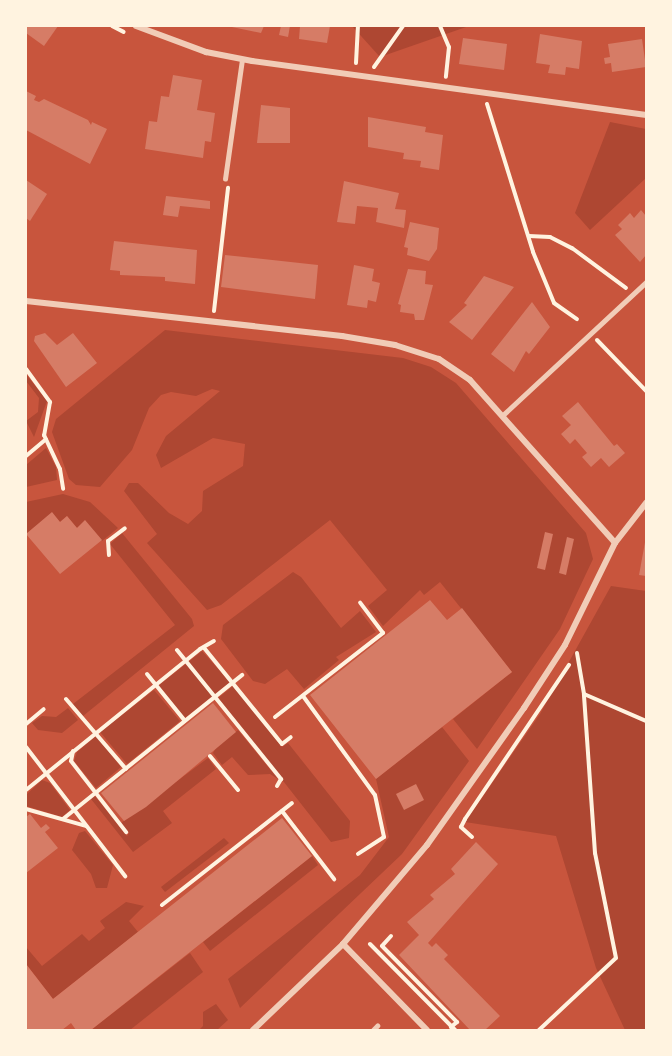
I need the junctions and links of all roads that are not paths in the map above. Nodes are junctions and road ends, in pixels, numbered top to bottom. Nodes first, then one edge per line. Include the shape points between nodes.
1 (136, 26) edge
2 (242, 60) junction
3 (646, 115) edge
4 (225, 179) dead end
5 (646, 282) edge
6 (26, 300) edge
7 (503, 415) junction
8 (646, 503) edge
9 (615, 543) junction
10 (343, 944) junction
11 (253, 1030) edge
12 (427, 1030) edge

1 - 2 street via 206,52
2 - 3 street
2 - 4 lane
5 - 7 lane
6 - 7 street via 395,345 453,366
7 - 9 street
8 - 9 street
9 - 10 street via 565,645 524,708 400,880
10 - 11 street
10 - 12 street

